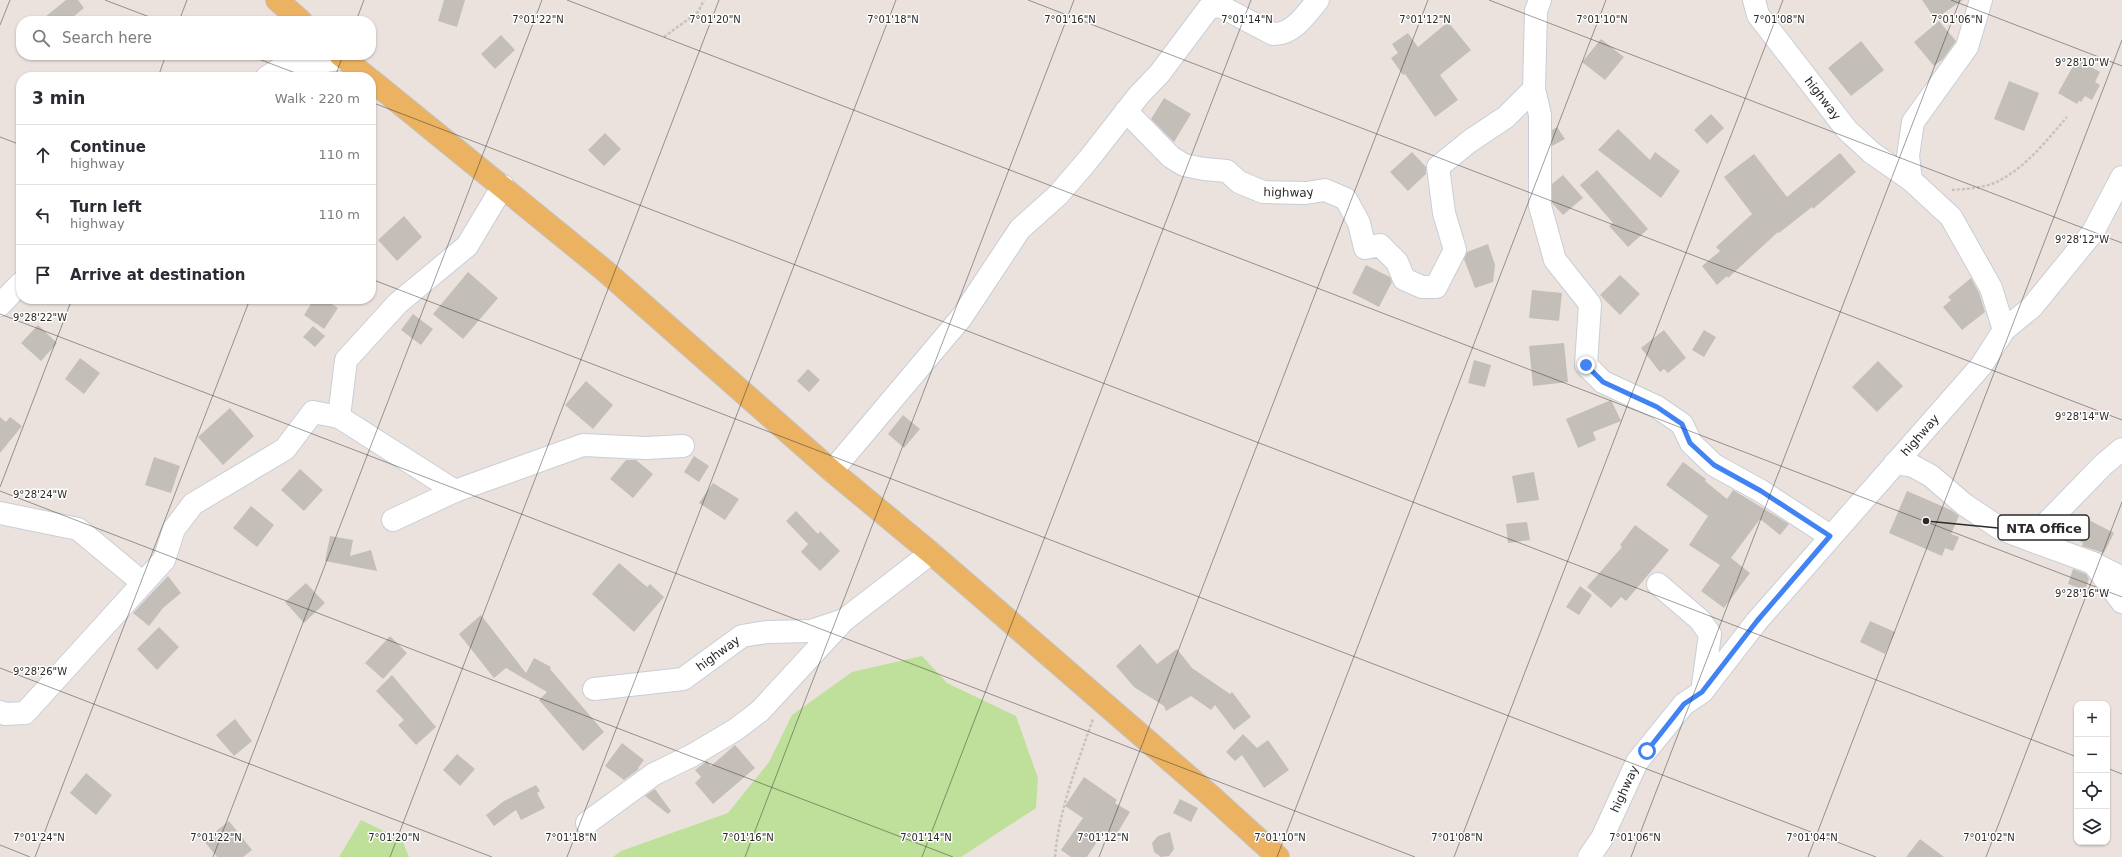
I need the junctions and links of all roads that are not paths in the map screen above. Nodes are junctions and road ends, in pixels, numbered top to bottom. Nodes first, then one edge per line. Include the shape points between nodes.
1 (277, 0) edge
2 (1318, 0) edge
3 (1540, 0) edge
4 (1754, 0) edge
5 (1981, 0) edge
6 (295, 16) edge
7 (323, 60) edge
8 (346, 60) edge
9 (275, 72) edge
10 (361, 72) edge
11 (376, 84) edge
12 (1534, 88) junction
13 (1126, 111) junction
14 (2122, 177) edge
15 (503, 186) junction
16 (1917, 186) junction
17 (16, 288) edge
18 (0, 305) edge
19 (2004, 330) junction
20 (339, 418) junction
21 (683, 446) dead end
22 (2122, 449) edge
23 (1895, 463) junction
24 (832, 471) junction
25 (455, 491) junction
26 (0, 513) edge
27 (393, 520) dead end
28 (1830, 536) junction
29 (2030, 540) junction
30 (932, 553) junction
31 (2093, 563) junction
32 (2122, 578) edge
33 (143, 583) junction
34 (1658, 584) dead end
35 (2122, 602) edge
36 (844, 620) junction
37 (594, 689) dead end
38 (1702, 692) junction
39 (0, 712) edge
40 (587, 823) dead end
41 (1278, 857) edge
42 (1589, 857) edge

1 - 6 main road
2 - 13 street via 1293,28 1282,34 1273,34 1222,7 1208,9 1160,74 1138,94
3 - 12 street via 1536,11
4 - 16 street, highway via 1758,15 1847,130 1872,153
5 - 16 street via 1967,46 1913,122 1908,156
7 - 9 street
8 - 10 main road
11 - 15 main road
12 - 13 street, highway via 1506,117 1438,167 1444,213 1455,250 1436,287 1422,287 1404,279 1396,262 1380,245 1365,248 1359,223 1346,199 1325,190 1306,193 1263,192 1239,182 1227,171 1184,164 1171,157
12 - 28 street via 1540,115 1540,206 1555,260 1590,304 1586,365 1603,382 1657,407 1682,424 1690,443 1714,465 1761,491
13 - 24 street via 1058,195 1020,229 961,318
14 - 19 street, highway via 2093,232 2032,306
15 - 20 street via 467,246 398,303 346,360
15 - 24 main road via 604,270
16 - 19 street, highway via 1951,217 1991,288
17 - 18 street
19 - 23 street, highway via 1981,366
20 - 25 street
20 - 33 street via 313,412 286,450 192,504 174,529 164,560
21 - 25 street via 646,448 583,445
22 - 29 street via 2102,465
23 - 28 street, highway
23 - 29 street via 1919,469 2002,529
24 - 30 main road
25 - 27 street
26 - 33 street via 78,529
28 - 38 street, highway via 1757,621
29 - 31 street
30 - 36 street, highway
30 - 41 main road
31 - 32 street
31 - 35 street
33 - 39 street via 25,713
34 - 38 street via 1700,620 1710,634
36 - 37 street, highway via 811,631 767,632 742,636 683,679
36 - 40 street, highway via 760,711 735,730 654,774
38 - 42 street, highway via 1684,704 1637,762 1602,838

